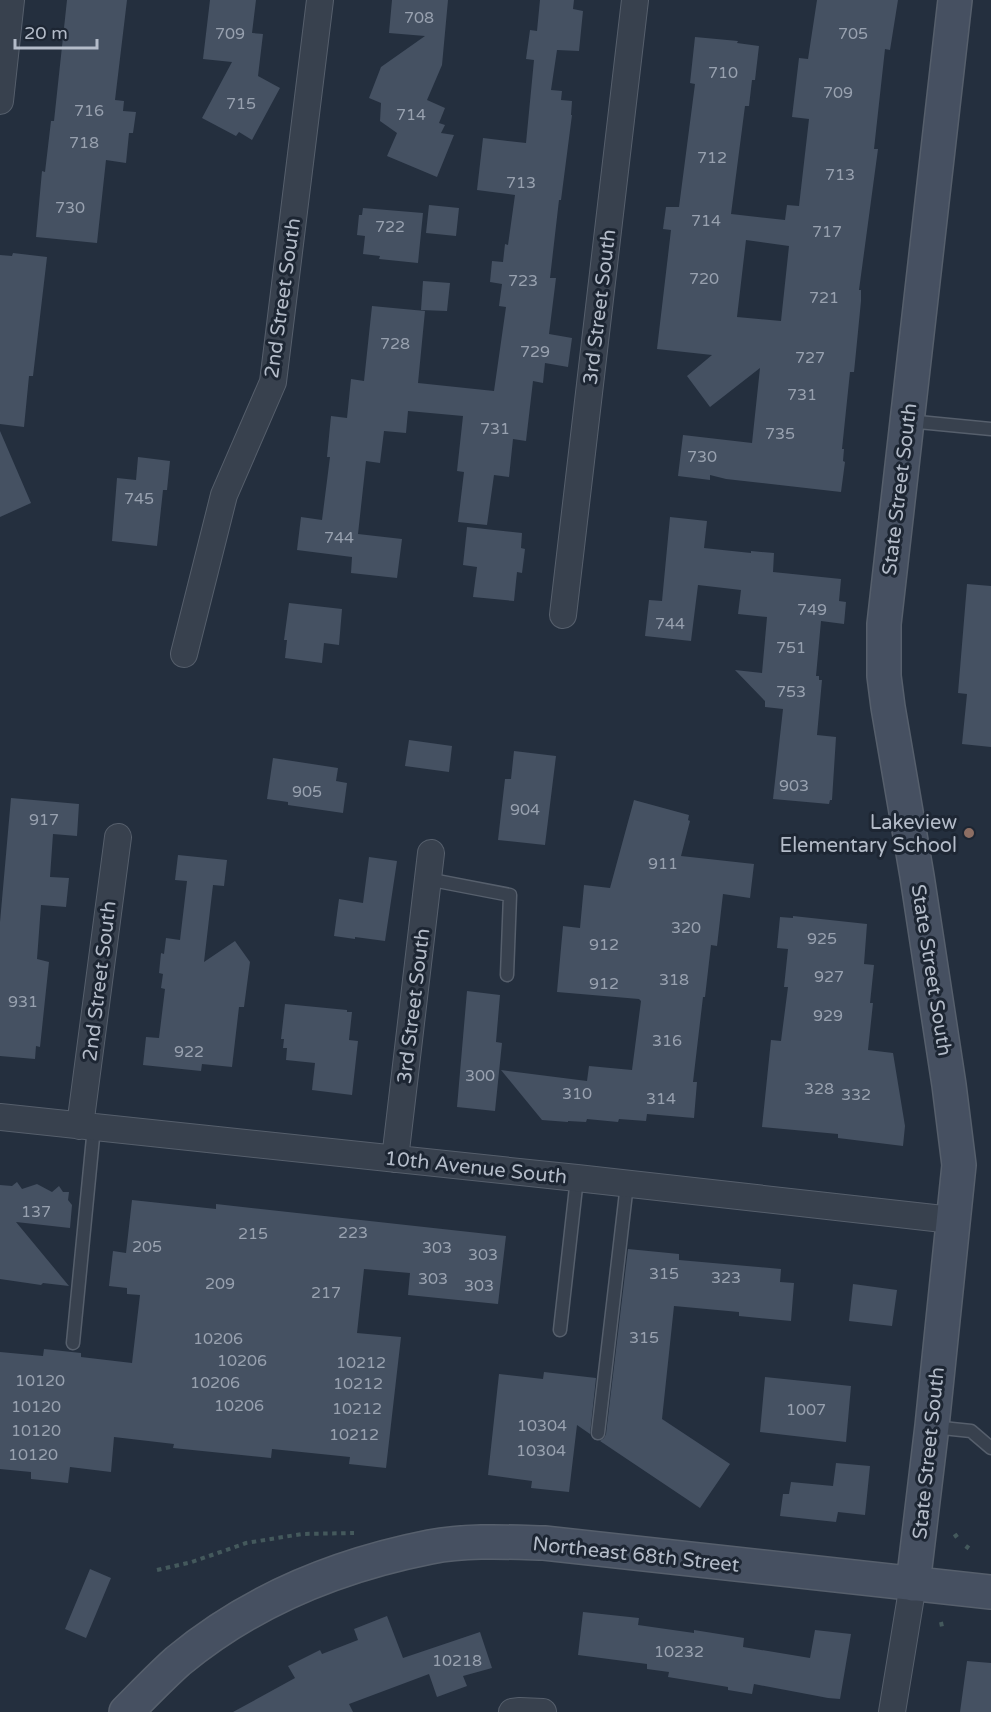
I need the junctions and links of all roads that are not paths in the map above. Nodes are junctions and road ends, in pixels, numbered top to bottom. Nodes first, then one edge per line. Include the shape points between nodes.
1 (11, 0) edge
2 (320, 0) edge
3 (635, 0) edge
4 (955, 0) edge
5 (2, 75) edge
6 (0, 102) edge
7 (907, 421) junction
8 (991, 429) edge
9 (563, 615) dead end
10 (184, 654) dead end
11 (118, 837) dead end
12 (430, 853) dead end
13 (428, 879) junction
14 (507, 975) dead end
15 (0, 1118) edge
16 (87, 1126) junction
17 (395, 1159) junction
18 (578, 1178) junction
19 (627, 1184) junction
20 (952, 1220) junction
21 (561, 1330) dead end
22 (73, 1343) dead end
23 (932, 1426) junction
24 (598, 1432) dead end
25 (991, 1448) edge
26 (913, 1584) junction
27 (991, 1592) edge
28 (126, 1712) edge
29 (512, 1712) edge
30 (543, 1712) edge
31 (892, 1712) edge

1 - 5 street
2 - 10 street, 2nd Street South via 273,382 224,495
3 - 9 street, 3rd Street South
4 - 7 street, State Street South
5 - 6 street
7 - 8 lane
7 - 20 street, State Street South via 884,624 884,676 954,1119 958,1165
11 - 16 street, 2nd Street South
12 - 13 street, 3rd Street South
13 - 14 lane via 510,894
13 - 17 street, 3rd Street South
15 - 16 street, 10th Avenue South
16 - 17 street, 10th Avenue South
16 - 22 lane
17 - 18 street, 10th Avenue South
18 - 19 street, 10th Avenue South
18 - 21 lane
19 - 20 street, 10th Avenue South
19 - 24 lane
20 - 23 street, State Street South
23 - 25 lane via 971,1431
23 - 26 street, State Street South
26 - 27 street, Northeast 68th Street
26 - 28 street, Northeast 68th Street via 544,1543 432,1547 335,1573 246,1614 171,1668
26 - 31 street
29 - 30 street

